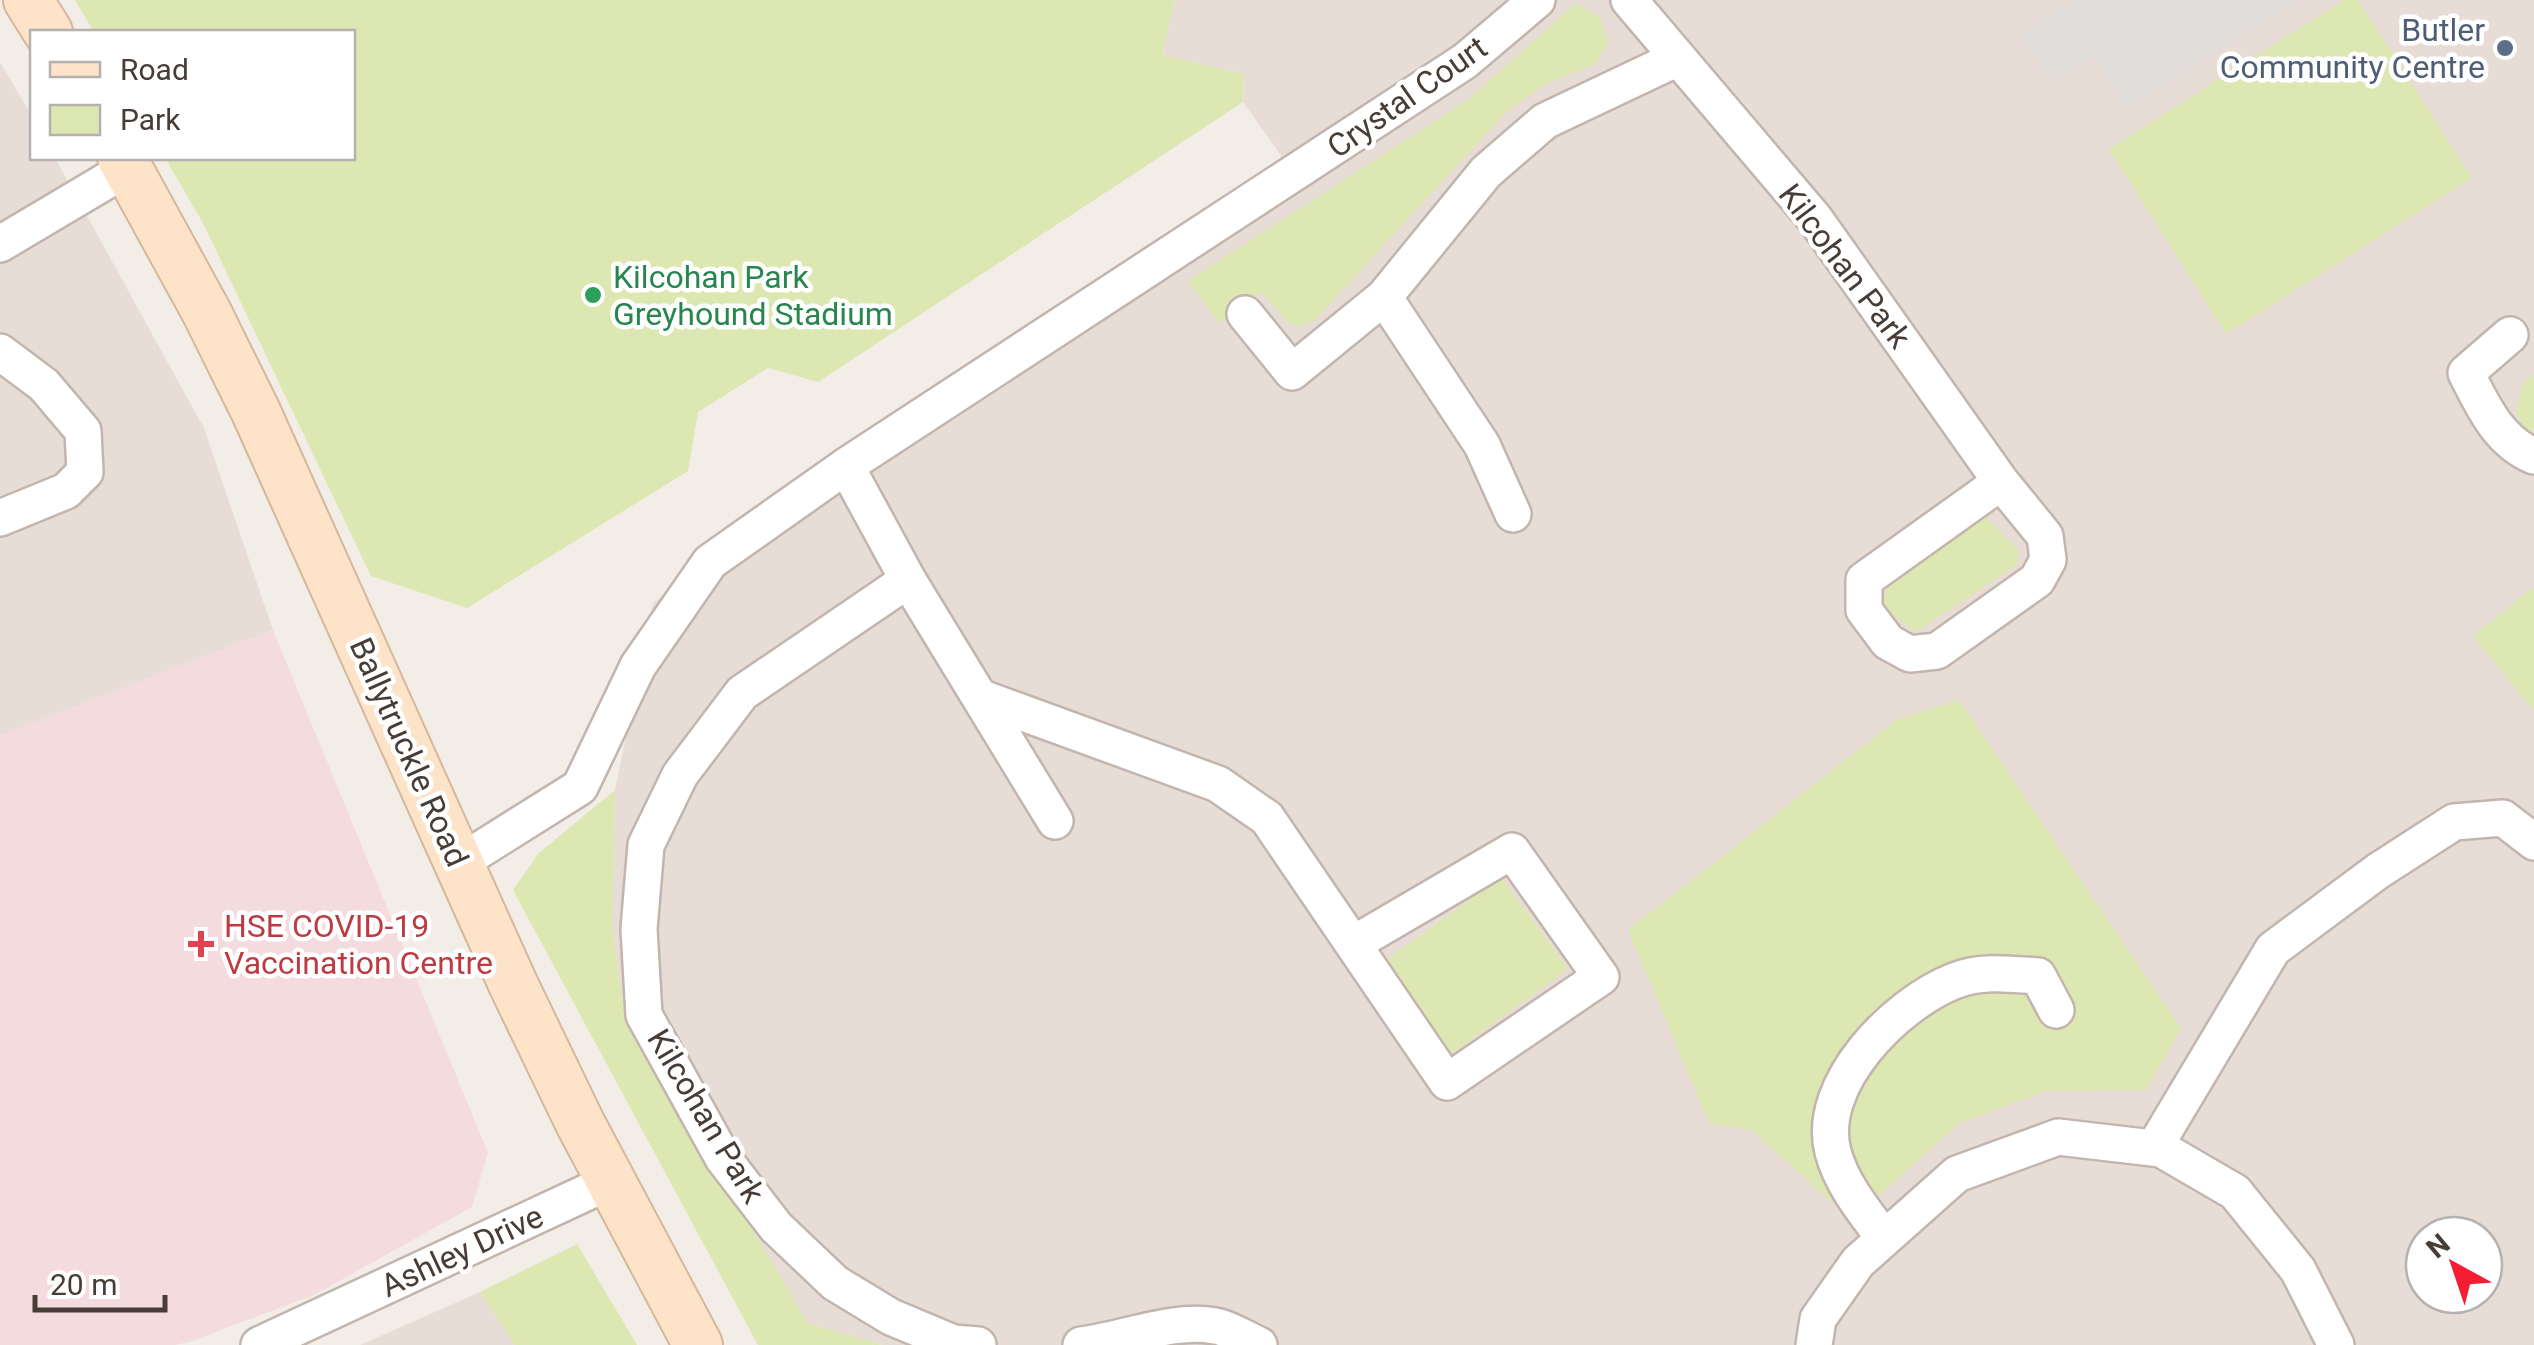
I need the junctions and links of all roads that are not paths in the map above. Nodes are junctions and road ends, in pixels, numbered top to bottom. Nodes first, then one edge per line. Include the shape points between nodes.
1 (28, 0) edge
2 (1537, 0) edge
3 (1630, 0) edge
4 (47, 30) edge
5 (1678, 58) junction
6 (125, 163) edge
7 (0, 244) edge
8 (1384, 297) junction
9 (1245, 314) dead end
10 (2510, 334) dead end
11 (0, 352) edge
12 (2534, 456) edge
13 (846, 466) junction
14 (2001, 482) junction
15 (1513, 514) dead end
16 (0, 518) edge
17 (908, 580) junction
18 (982, 698) junction
19 (1056, 820) dead end
20 (2534, 842) edge
21 (459, 862) junction
22 (1353, 944) junction
23 (2056, 1010) dead end
24 (2154, 1148) junction
25 (610, 1182) junction
26 (1884, 1238) junction
27 (260, 1345) edge
28 (698, 1345) edge
29 (978, 1345) edge
30 (1082, 1345) edge
31 (1259, 1345) edge
32 (1814, 1345) edge
33 (2336, 1345) edge

1 - 4 street
2 - 13 street, Crystal Court via 1465,62
3 - 5 street, Kilcohan Park
5 - 8 street via 1545,121 1486,172
5 - 14 street, Kilcohan Park via 1815,219
6 - 7 street
6 - 21 street, Ballytruckle Road via 256,412
8 - 9 street via 1292,372
8 - 15 street via 1482,445
10 - 12 street via 2466,373 2490,418 2517,449
11 - 16 street via 44,384 83,431 85,472 66,490
13 - 17 street
13 - 21 street, Crystal Court via 710,562 638,666 580,787
14 - 14 street, Kilcohan Park via 2044,536 2048,560 2037,580 1937,651 1910,654 1888,642 1864,610 1864,580
17 - 18 street
17 - 29 street, Kilcohan Park via 742,693 680,775 646,845 639,929 644,1015 723,1158 776,1227 835,1283 890,1317
18 - 19 street
18 - 22 street via 1218,784 1267,818
20 - 24 street via 2503,818 2454,822 2273,949
21 - 25 street, Ballytruckle Road
22 - 22 street via 1446,1082 1601,976 1512,851
23 - 26 street via 2038,976 1994,972 1955,980 1902,1013 1850,1068 1833,1114 1832,1148 1845,1184
24 - 26 street via 2058,1137 1957,1174
24 - 33 street via 2234,1192 2298,1270
25 - 27 street, Ashley Drive
25 - 28 street, Ballytruckle Road
26 - 32 street via 1818,1319
30 - 31 street via 1173,1325 1216,1326

